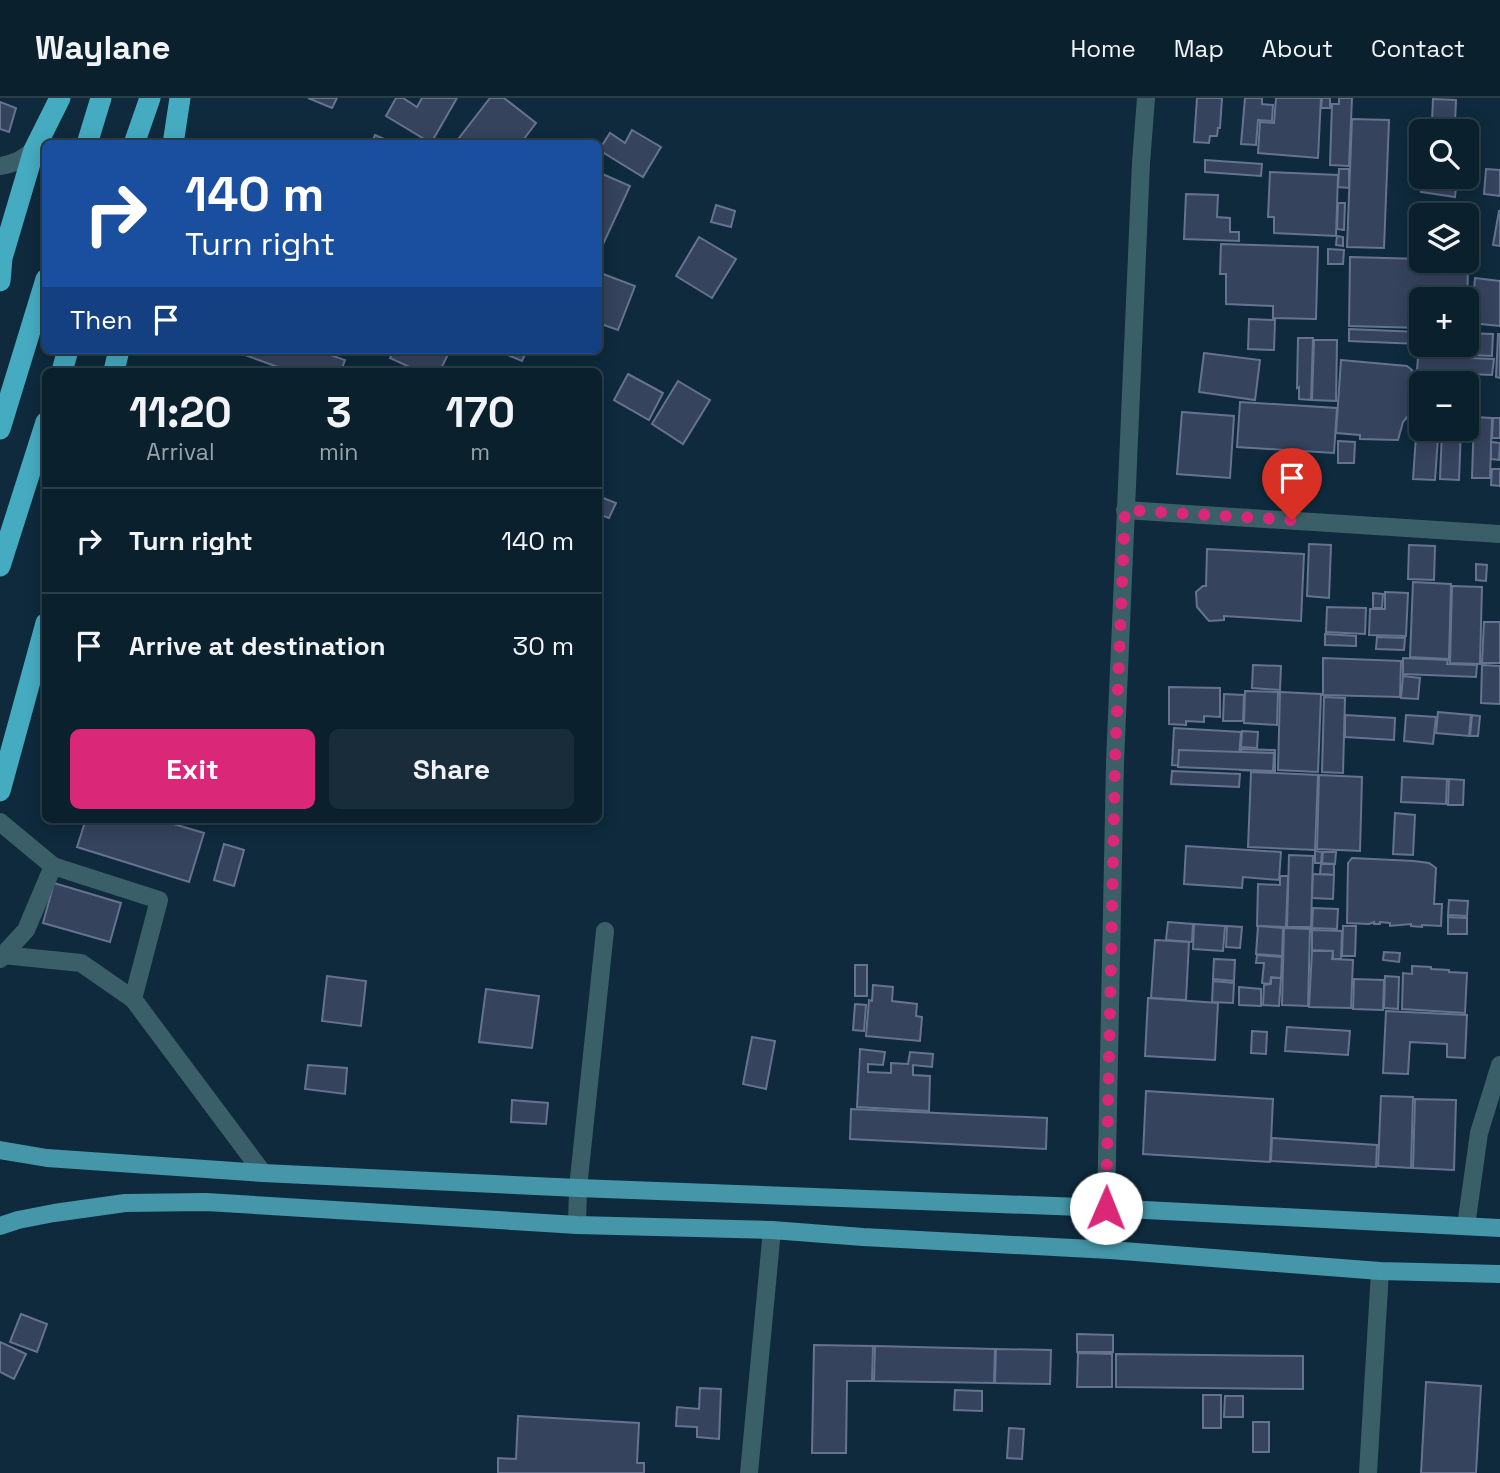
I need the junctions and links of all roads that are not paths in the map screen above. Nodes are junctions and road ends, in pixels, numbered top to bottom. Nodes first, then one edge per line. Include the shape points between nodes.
1 (60, 98) edge
2 (100, 98) edge
3 (150, 98) edge
4 (180, 98) edge
5 (1146, 98) edge
6 (88, 140) edge
7 (135, 140) edge
8 (174, 140) edge
9 (34, 150) junction
10 (0, 166) edge
11 (0, 281) edge
12 (42, 292) edge
13 (0, 429) edge
14 (42, 435) edge
15 (1125, 510) junction
16 (1500, 534) edge
17 (0, 566) edge
18 (42, 638) edge
19 (0, 791) edge
20 (0, 822) edge
21 (53, 866) junction
22 (605, 931) dead end
23 (1, 957) edge
24 (133, 999) junction
25 (1500, 1065) edge
26 (0, 1150) edge
27 (263, 1173) junction
28 (578, 1188) junction
29 (1106, 1208) junction
30 (577, 1225) junction
31 (0, 1226) edge
32 (1466, 1226) junction
33 (1500, 1228) edge
34 (772, 1230) junction
35 (1110, 1250) junction
36 (1380, 1270) junction
37 (1500, 1274) edge
38 (749, 1473) edge
39 (1368, 1473) edge

1 - 9 highway
2 - 6 highway
3 - 7 highway
4 - 8 highway
5 - 15 street
9 - 10 street
9 - 11 highway via 2,258
12 - 13 highway
14 - 17 highway
15 - 16 street
15 - 29 street
18 - 19 highway
20 - 21 street
21 - 23 street via 26,930
21 - 24 street via 159,900
22 - 28 street
23 - 24 street via 81,963
24 - 27 street
25 - 32 street via 1479,1133
26 - 27 main road via 47,1158
27 - 28 main road
28 - 29 main road
28 - 30 street
29 - 32 main road
29 - 35 street
30 - 31 main road via 192,1202 125,1203
30 - 34 main road
32 - 33 main road
34 - 35 main road
34 - 38 street
35 - 36 main road
36 - 37 main road
36 - 39 street

